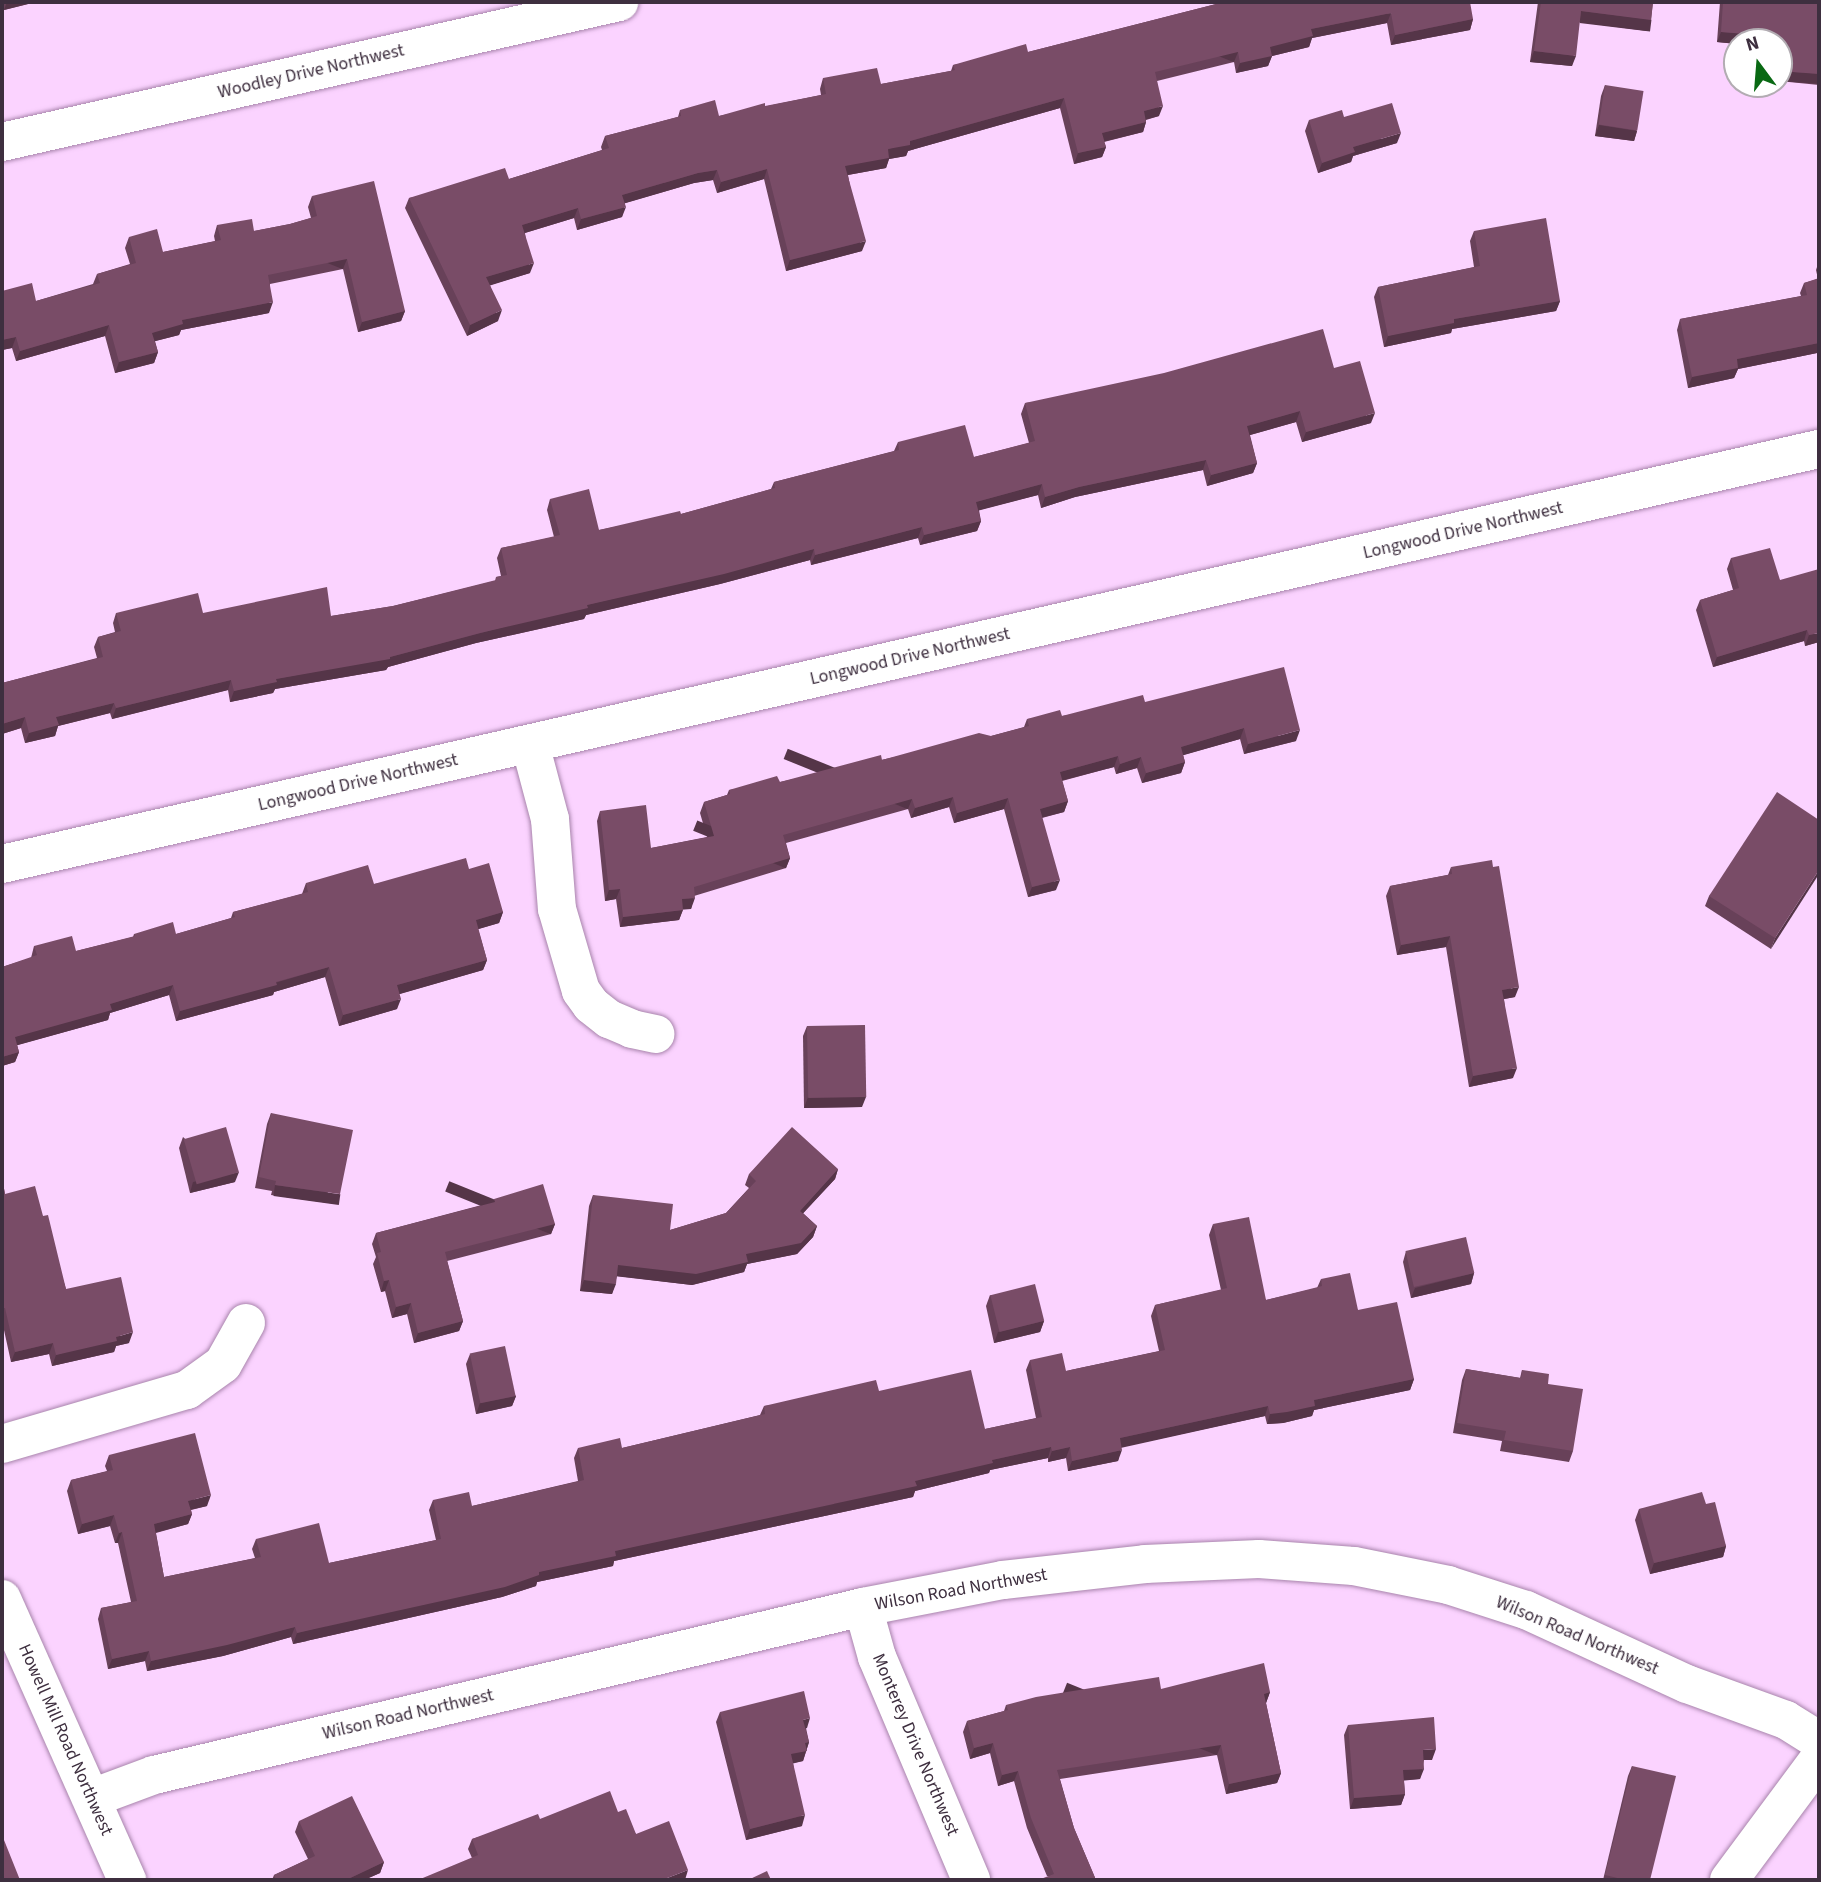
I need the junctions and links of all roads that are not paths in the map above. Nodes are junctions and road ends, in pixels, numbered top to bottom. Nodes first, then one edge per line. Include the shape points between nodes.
1 (619, 2) edge
2 (2, 142) edge
3 (1819, 450) edge
4 (530, 744) junction
5 (2, 864) edge
6 (655, 1034) dead end
7 (246, 1323) dead end
8 (2, 1444) edge
9 (2, 1599) edge
10 (863, 1607) junction
11 (1819, 1741) edge
12 (1819, 1759) edge
13 (92, 1798) junction
14 (127, 1880) edge
15 (971, 1880) edge
16 (1729, 1880) edge

1 - 2 street, Woodley Drive Northwest
3 - 4 street, Longwood Drive Northwest
4 - 5 street, Longwood Drive Northwest
4 - 6 street via 550,819 557,909 581,991 609,1019
7 - 8 street via 223,1364 187,1390
9 - 13 street, Howell Mill Road Northwest
10 - 11 street, Wilson Road Northwest via 1003,1580 1145,1564 1259,1559 1354,1566 1448,1585 1526,1610 1687,1684 1786,1720
10 - 13 street, Wilson Road Northwest via 154,1775
10 - 15 street, Monterey Drive Northwest via 877,1657
12 - 16 street
13 - 14 street, Howell Mill Road Northwest

